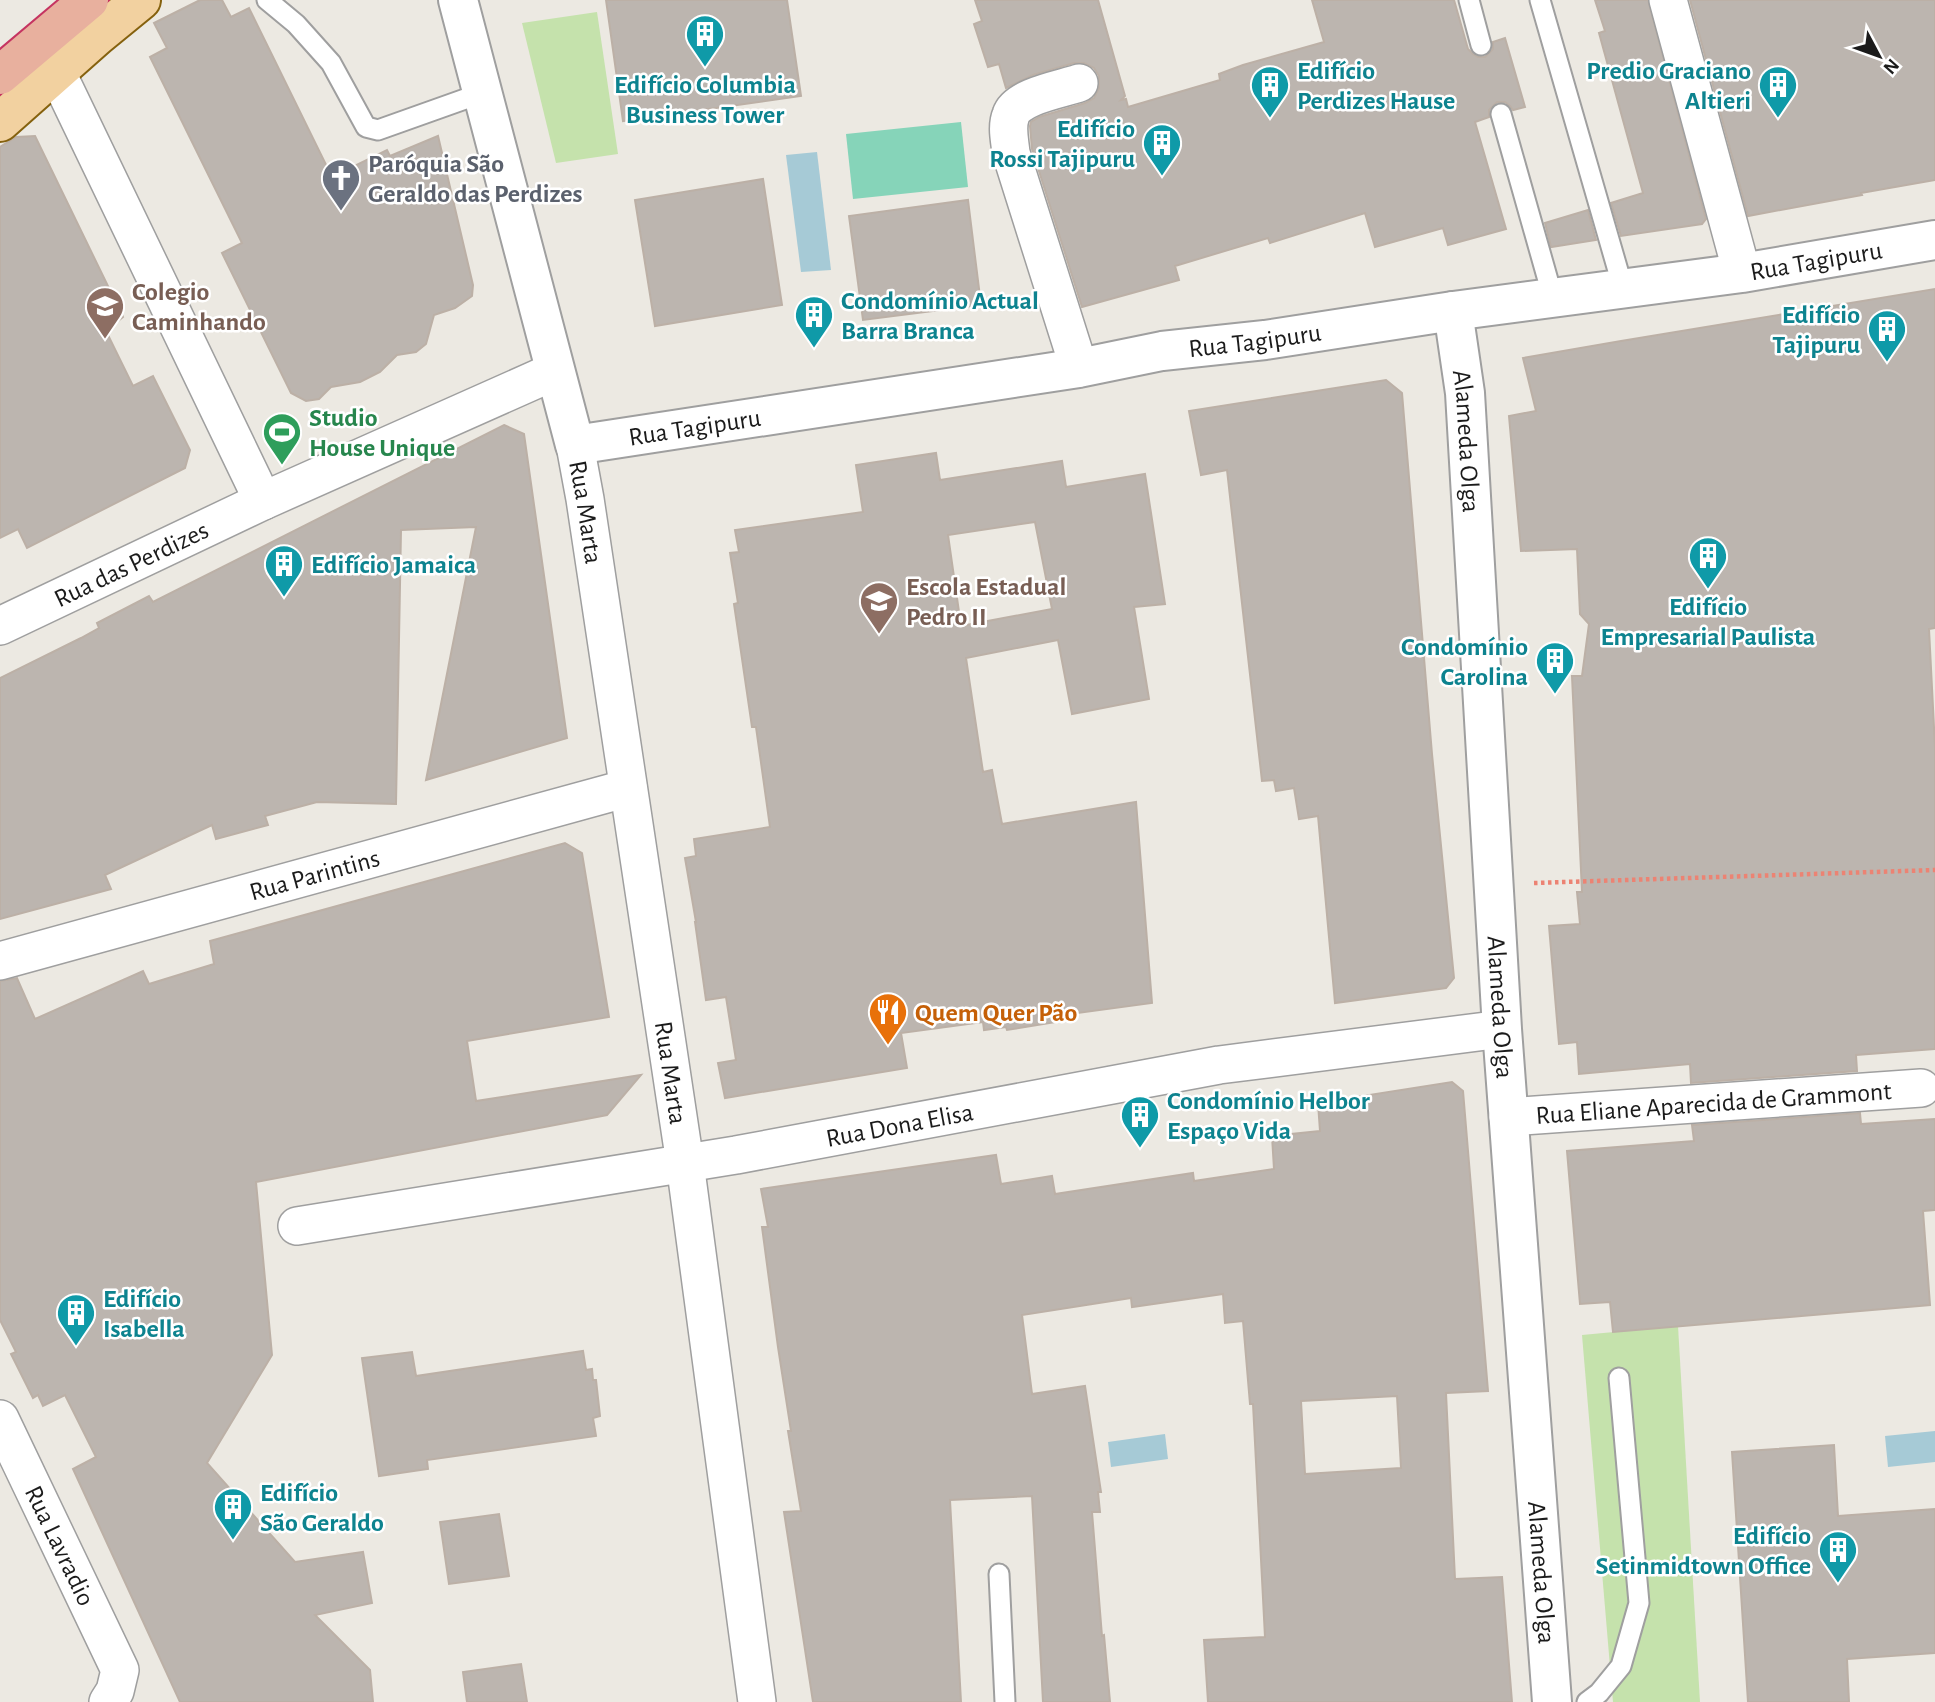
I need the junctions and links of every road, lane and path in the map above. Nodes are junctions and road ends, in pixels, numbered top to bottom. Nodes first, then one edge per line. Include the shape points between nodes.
1 (89, 0) edge
2 (141, 0) edge
3 (267, 0) edge
4 (458, 0) edge
5 (1469, 0) edge
6 (1540, 0) edge
7 (1668, 0) edge
8 (1481, 45) dead end
9 (57, 73) junction
10 (0, 75) edge
11 (1079, 83) dead end
12 (482, 93) junction
13 (1501, 114) dead end
14 (0, 122) edge
15 (1935, 240) edge
16 (1742, 273) junction
17 (1623, 288) junction
18 (1553, 298) junction
19 (1453, 311) junction
20 (1079, 368) junction
21 (555, 371) junction
22 (575, 445) junction
23 (263, 501) junction
24 (0, 626) edge
25 (628, 788) junction
26 (1935, 870) edge
27 (1493, 884) junction
28 (0, 961) edge
29 (1502, 1028) junction
30 (1921, 1088) dead end
31 (1508, 1117) junction
32 (685, 1163) junction
33 (297, 1226) dead end
34 (1619, 1378) dead end
35 (0, 1419) edge
36 (999, 1574) dead end
37 (121, 1692) edge
38 (757, 1702) edge
39 (1004, 1702) edge
40 (1552, 1702) edge
41 (1587, 1702) edge

1 - 10 highway
2 - 9 main road
3 - 12 lane via 331,63 366,127 377,130
4 - 12 street
5 - 8 lane
6 - 17 lane
7 - 16 street
9 - 14 main road
9 - 23 street
11 - 20 street via 1018,104 1011,113 1009,132 1011,153
12 - 21 street
13 - 18 lane
15 - 16 street, Rua Tagipuru
16 - 17 street, Rua Tagipuru
17 - 18 street, Rua Tagipuru
18 - 19 street, Rua Tagipuru
19 - 20 street, Rua Tagipuru via 1162,351
19 - 27 street, Alameda Olga via 1465,393
20 - 22 street, Rua Tagipuru
21 - 22 street
21 - 23 street, Rua das Perdizes
22 - 25 street, Rua Marta
23 - 24 street, Rua das Perdizes
25 - 28 street, Rua Parintins
25 - 32 street, Rua Marta
26 - 27 path
27 - 29 street, Alameda Olga
29 - 31 street, Alameda Olga
29 - 32 street, Rua Dona Elisa via 1219,1065
30 - 31 street, Rua Eliane Aparecida de Grammont
31 - 40 street, Alameda Olga
32 - 33 street, Rua Dona Elisa
32 - 38 street, Rua Marta
34 - 41 lane via 1639,1603 1621,1667
35 - 37 street, Rua Lavradio
36 - 39 lane

